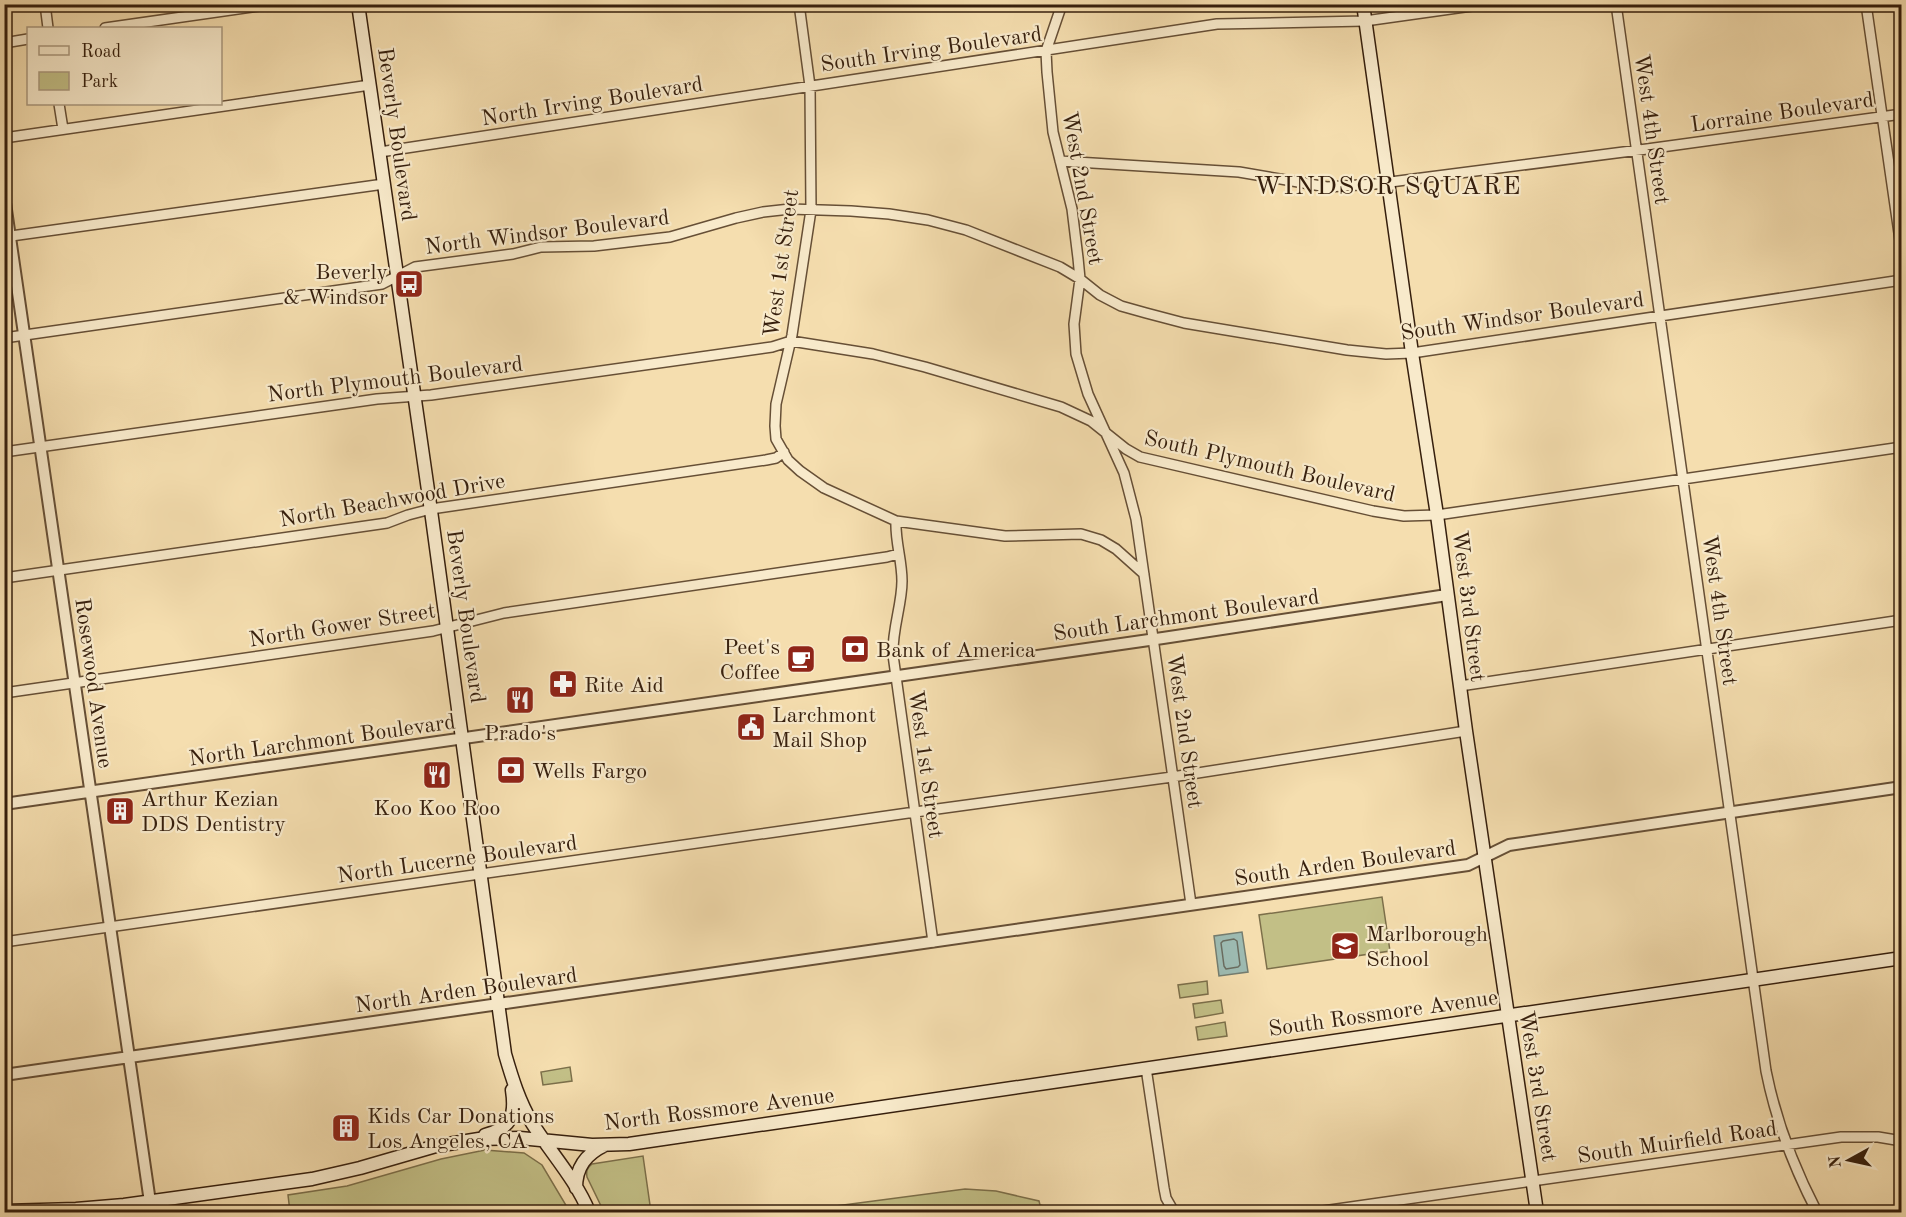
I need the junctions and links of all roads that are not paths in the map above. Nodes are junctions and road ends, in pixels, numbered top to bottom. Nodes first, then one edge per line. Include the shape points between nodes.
1 (45, 4) edge
2 (273, 4) edge
3 (358, 4) edge
4 (799, 4) edge
5 (1062, 4) edge
6 (1363, 4) edge
7 (1486, 4) edge
8 (1616, 4) edge
9 (1866, 4) edge
10 (1365, 21) junction
11 (48, 27) edge
12 (112, 27) edge
13 (27, 39) edge
14 (4, 43) edge
15 (1046, 51) junction
16 (370, 85) junction
17 (810, 86) junction
18 (59, 105) edge
19 (1902, 114) edge
20 (1882, 117) junction
21 (63, 129) junction
22 (4, 138) edge
23 (1636, 151) junction
24 (380, 152) junction
25 (1060, 161) junction
26 (1389, 183) junction
27 (384, 184) junction
28 (4, 196) edge
29 (811, 210) junction
30 (7, 237) edge
31 (1902, 254) edge
32 (398, 277) junction
33 (1080, 279) junction
34 (1902, 280) edge
35 (1660, 315) junction
36 (25, 335) junction
37 (4, 338) edge
38 (791, 340) junction
39 (1412, 353) junction
40 (415, 396) junction
41 (1107, 435) junction
42 (41, 447) junction
43 (1902, 447) edge
44 (4, 452) edge
45 (784, 452) junction
46 (1683, 479) junction
47 (431, 509) junction
48 (1437, 514) junction
49 (896, 520) junction
50 (898, 554) junction
51 (58, 570) junction
52 (1144, 574) junction
53 (4, 578) edge
54 (1447, 595) junction
55 (1902, 620) edge
56 (447, 628) junction
57 (1154, 639) junction
58 (1707, 648) junction
59 (895, 676) junction
60 (75, 682) junction
61 (1460, 686) junction
62 (4, 693) edge
63 (1466, 731) junction
64 (462, 739) junction
65 (1173, 777) junction
66 (1902, 787) edge
67 (91, 792) junction
68 (4, 804) edge
69 (915, 812) junction
70 (1730, 812) junction
71 (1484, 856) junction
72 (480, 874) junction
73 (1191, 904) junction
74 (110, 927) junction
75 (4, 942) edge
76 (933, 942) junction
77 (1902, 958) edge
78 (1754, 979) junction
79 (498, 1004) junction
80 (1507, 1015) junction
81 (505, 1054) junction
82 (129, 1057) junction
83 (1146, 1068) junction
84 (4, 1075) edge
85 (941, 1099) joint
86 (465, 1141) junction
87 (544, 1141) junction
88 (1902, 1141) edge
89 (1786, 1144) junction
90 (605, 1145) junction
91 (1532, 1181) junction
92 (576, 1188) junction
93 (150, 1207) edge
94 (1361, 1209) edge
95 (4, 1211) edge
96 (589, 1212) edge
97 (1174, 1212) edge
98 (1316, 1212) edge
99 (1537, 1212) edge
100 (1817, 1212) edge

1 - 11 street
2 - 12 street
3 - 16 main road, Beverly Boulevard
4 - 17 street, West 1st Street
5 - 15 street, West 2nd Street
6 - 10 main road, West 3rd Street
7 - 10 street, South Irving Boulevard
8 - 23 street, West 4th Street
9 - 20 street
10 - 15 street, South Irving Boulevard via 1217,24
10 - 26 main road, West 3rd Street
13 - 14 street
15 - 17 street, South Irving Boulevard
15 - 25 street, West 2nd Street via 1049,103
16 - 21 street
16 - 24 main road, Beverly Boulevard
17 - 24 street, North Irving Boulevard
17 - 29 street, West 1st Street
18 - 21 street
19 - 20 street, Lorraine Boulevard
20 - 23 street, Lorraine Boulevard
20 - 31 street
21 - 22 street
23 - 26 street, Lorraine Boulevard
23 - 35 street, West 4th Street
24 - 27 main road, Beverly Boulevard
25 - 26 street, Lorraine Boulevard via 1239,172 1327,187
25 - 33 street, West 2nd Street via 1072,209
26 - 39 main road, West 3rd Street
27 - 30 street
27 - 32 main road, Beverly Boulevard
28 - 30 street, Rosewood Avenue
29 - 32 street, North Windsor Boulevard via 763,212 670,237 594,246 541,247 415,267
29 - 33 street, South Windsor Boulevard via 928,220 966,230 1060,267
29 - 38 street, West 1st Street
30 - 36 street, Rosewood Avenue
32 - 36 street, North Windsor Boulevard via 382,284
32 - 40 main road, Beverly Boulevard
33 - 39 street, South Windsor Boulevard via 1121,306 1184,323 1347,350
33 - 41 street, West 2nd Street via 1074,324 1076,354 1088,394
34 - 35 street, South Windsor Boulevard
35 - 39 street, South Windsor Boulevard
35 - 46 street, West 4th Street
36 - 37 street, North Windsor Boulevard
36 - 42 street, Rosewood Avenue
38 - 40 street, North Plymouth Boulevard via 772,346
38 - 41 street, South Plymouth Boulevard via 873,354 1061,407 1091,421
38 - 45 street, West 1st Street via 775,426 776,439
39 - 48 main road, West 3rd Street
40 - 42 street, North Plymouth Boulevard
40 - 47 main road, Beverly Boulevard
41 - 48 street, South Plymouth Boulevard via 1140,457 1152,460 1373,511 1404,516
41 - 52 street, West 2nd Street via 1124,473
42 - 44 street, North Plymouth Boulevard
42 - 51 street, Rosewood Avenue
43 - 46 street, South Plymouth Boulevard
45 - 47 street, North Beachwood Drive via 766,460
45 - 49 street via 800,471 824,488
46 - 48 street, South Plymouth Boulevard
46 - 58 street, West 4th Street
47 - 51 street, North Beachwood Drive via 387,523
47 - 56 main road, Beverly Boulevard
48 - 54 main road, West 3rd Street
49 - 50 street, West 1st Street
49 - 52 street via 1005,536 1081,534 1116,549
50 - 56 street, North Gower Street via 504,613
50 - 59 street, West 1st Street via 902,580 892,645
51 - 53 street, North Beachwood Drive
51 - 60 street, Rosewood Avenue
52 - 57 street, West 2nd Street
54 - 57 street, South Larchmont Boulevard
54 - 61 main road, West 3rd Street
55 - 58 street
56 - 60 street, North Gower Street
56 - 64 main road, Beverly Boulevard
57 - 59 street, South Larchmont Boulevard
57 - 65 street, West 2nd Street
58 - 61 street
58 - 70 street, West 4th Street
59 - 64 street, North Larchmont Boulevard
59 - 69 street, West 1st Street
60 - 62 street, North Gower Street
60 - 67 street, Rosewood Avenue
61 - 63 main road, West 3rd Street
63 - 65 street, North Lucerne Boulevard
63 - 71 main road, West 3rd Street
64 - 67 street, North Larchmont Boulevard
64 - 72 main road, Beverly Boulevard
65 - 69 street, North Lucerne Boulevard
65 - 73 street, West 2nd Street
66 - 70 street, South Arden Boulevard
67 - 68 street, North Larchmont Boulevard
67 - 74 street, Rosewood Avenue
69 - 72 street, North Lucerne Boulevard
69 - 76 street, West 1st Street
70 - 71 street, South Arden Boulevard via 1509,844
70 - 78 street, West 4th Street
71 - 73 street, South Arden Boulevard via 1468,865
71 - 80 main road, West 3rd Street
72 - 74 street, North Lucerne Boulevard
72 - 79 main road, Beverly Boulevard
73 - 76 street, South Arden Boulevard
74 - 75 street, North Lucerne Boulevard
74 - 82 street, Rosewood Avenue
76 - 79 street, North Arden Boulevard
77 - 78 main road, South Rossmore Avenue
78 - 80 main road, South Rossmore Avenue
78 - 89 street, West 4th Street via 1766,1071
79 - 81 main road, Beverly Boulevard
79 - 82 street, North Arden Boulevard
80 - 83 main road, South Rossmore Avenue
80 - 91 main road, West 3rd Street
81 - 86 main road via 513,1102 511,1118 501,1130
81 - 87 main road, Beverly Boulevard via 520,1101
82 - 84 street, North Arden Boulevard
82 - 93 street, Rosewood Avenue
83 - 85 main road, South Rossmore Avenue
83 - 97 street via 1164,1188
85 - 90 main road, North Rossmore Avenue
86 - 87 main road, North Rossmore Avenue
86 - 93 main road, North Rossmore Avenue via 328,1176
87 - 90 main road, North Rossmore Avenue
87 - 92 main road, Beverly Boulevard
88 - 89 street, South Muirfield Road via 1841,1137
89 - 91 street, South Muirfield Road
89 - 100 street, West 4th Street
90 - 92 main road via 583,1162
91 - 94 street, South Muirfield Road
91 - 99 main road, West 3rd Street
92 - 96 main road, Beverly Boulevard
93 - 95 main road, North Rossmore Avenue
94 - 98 street, South Muirfield Road

